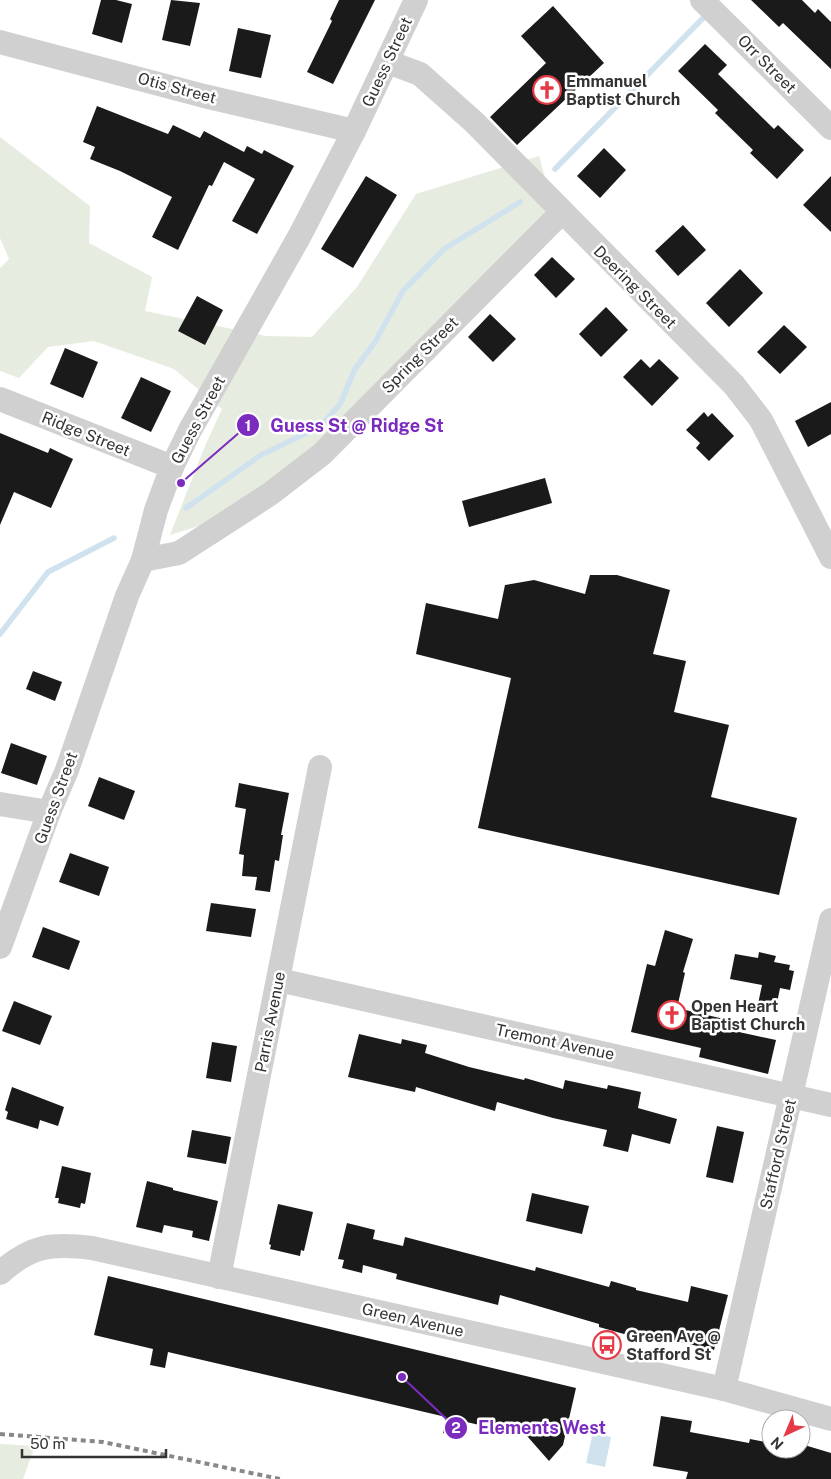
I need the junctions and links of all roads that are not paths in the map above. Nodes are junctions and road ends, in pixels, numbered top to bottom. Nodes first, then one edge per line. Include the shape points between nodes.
1 (416, 0) edge
2 (709, 7) edge
3 (0, 42) edge
4 (388, 62) junction
5 (831, 128) edge
6 (354, 131) junction
7 (561, 213) junction
8 (0, 399) edge
9 (172, 467) junction
10 (831, 557) edge
11 (143, 560) junction
12 (320, 767) dead end
13 (0, 804) edge
14 (49, 812) junction
15 (831, 920) edge
16 (0, 947) edge
17 (279, 980) junction
18 (792, 1096) junction
19 (831, 1105) edge
20 (0, 1273) edge
21 (219, 1277) junction
22 (724, 1389) junction
23 (831, 1419) edge

1 - 4 street, Guess Street
2 - 5 street, Orr Street
3 - 6 street, Otis Street
4 - 6 street, Guess Street
4 - 7 street, Deering Street via 420,74 520,166
6 - 9 street, Guess Street
7 - 10 street, Deering Street via 734,385 761,420
7 - 11 street, Spring Street via 322,454 270,494 179,553
8 - 9 street, Ridge Street
9 - 11 street, Guess Street
11 - 14 street, Guess Street
12 - 17 street, Parris Avenue
13 - 14 street
14 - 16 street, Guess Street
15 - 18 street, Stafford Street
17 - 18 street, Tremont Avenue
17 - 21 street, Parris Avenue
18 - 19 street, Tremont Avenue
18 - 22 street, Stafford Street
20 - 21 street, Green Avenue via 27,1254 64,1244
21 - 22 street, Green Avenue
22 - 23 street, Green Avenue

